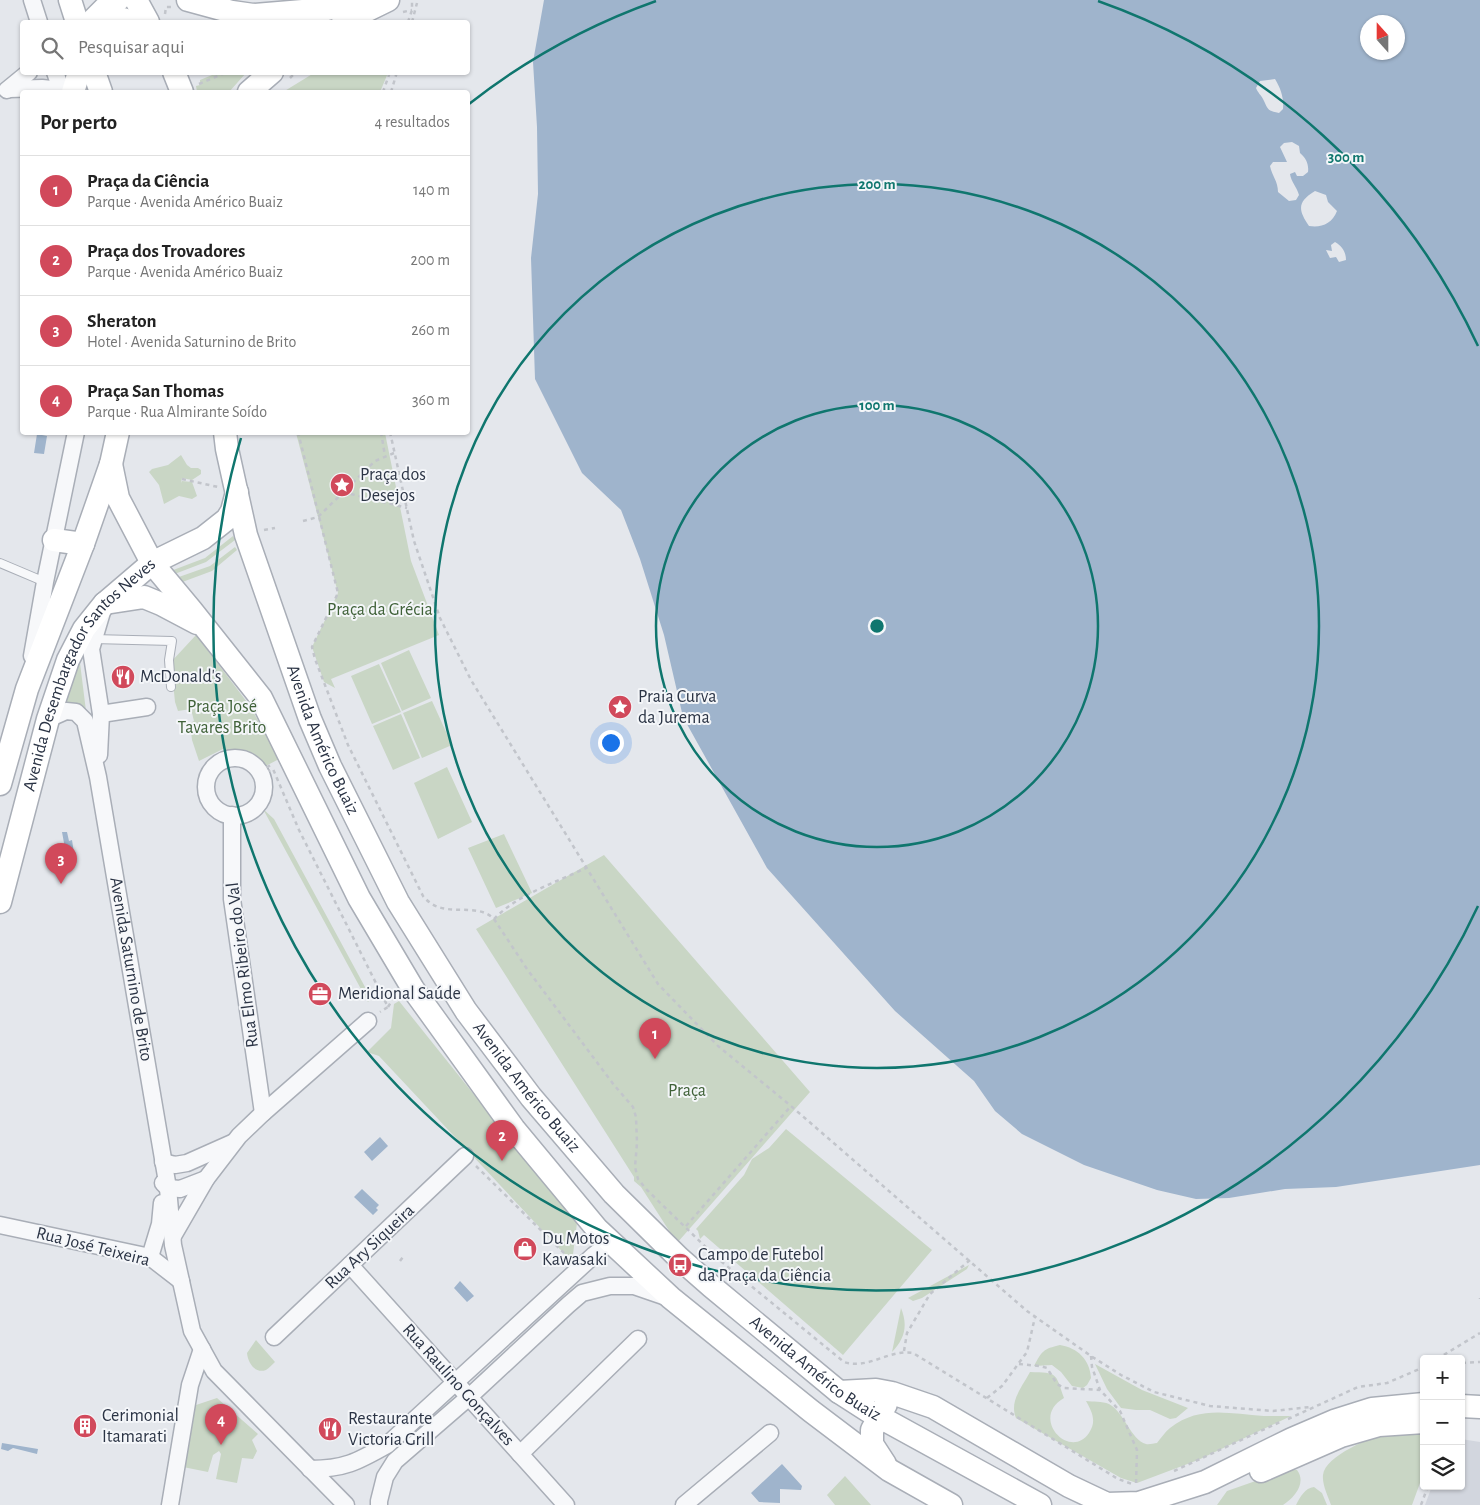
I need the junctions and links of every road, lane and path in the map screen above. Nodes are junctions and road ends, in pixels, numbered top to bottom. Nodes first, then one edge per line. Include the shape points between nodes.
1 (32, 0) edge
2 (70, 0) edge
3 (118, 0) edge
4 (136, 0) edge
5 (188, 0) edge
6 (205, 0) edge
7 (365, 0) edge
8 (388, 0) edge
9 (412, 0) edge
10 (418, 3) dead end
11 (232, 12) junction
12 (300, 17) edge
13 (38, 20) edge
14 (77, 20) edge
15 (93, 20) edge
16 (103, 20) edge
17 (124, 20) edge
18 (147, 20) edge
19 (347, 20) edge
20 (410, 20) edge
21 (411, 20) edge
22 (25, 75) edge
23 (56, 75) edge
24 (77, 75) edge
25 (95, 75) edge
26 (177, 75) edge
27 (220, 75) edge
28 (388, 75) edge
29 (396, 75) edge
30 (189, 86) edge
31 (54, 90) edge
32 (64, 90) edge
33 (66, 90) edge
34 (100, 90) edge
35 (384, 90) edge
36 (392, 90) edge
37 (5, 91) edge
38 (75, 435) edge
39 (299, 435) edge
40 (382, 435) edge
41 (391, 435) edge
42 (222, 438) edge
43 (118, 443) edge
44 (394, 453) junction
45 (385, 456) junction
46 (182, 479) dead end
47 (237, 492) junction
48 (343, 492) junction
49 (407, 508) junction
50 (318, 517) junction
51 (303, 521) dead end
52 (54, 540) junction
53 (83, 544) junction
54 (0, 563) edge
55 (152, 563) junction
56 (45, 582) junction
57 (104, 604) junction
58 (205, 628) junction
59 (93, 639) junction
60 (171, 687) dead end
61 (27, 689) junction
62 (147, 707) dead end
63 (101, 714) junction
64 (48, 719) junction
65 (98, 777) junction
66 (0, 784) edge
67 (237, 819) joint
68 (587, 868) junction
69 (0, 902) edge
70 (494, 919) junction
71 (368, 1021) joint
72 (792, 1106) junction
73 (262, 1113) junction
74 (236, 1141) junction
75 (465, 1156) joint
76 (163, 1162) junction
77 (206, 1179) junction
78 (165, 1186) junction
79 (0, 1225) edge
80 (686, 1226) junction
81 (173, 1236) junction
82 (612, 1241) junction
83 (150, 1257) junction
84 (403, 1257) dead end
85 (970, 1260) junction
86 (400, 1261) dead end
87 (350, 1265) junction
88 (580, 1268) junction
89 (180, 1281) junction
90 (711, 1286) junction
91 (671, 1298) junction
92 (1035, 1317) junction
93 (1480, 1334) edge
94 (274, 1337) dead end
95 (638, 1339) dead end
96 (202, 1349) junction
97 (904, 1351) junction
98 (1444, 1355) edge
99 (1091, 1356) junction
100 (1465, 1362) edge
101 (1480, 1362) edge
102 (1019, 1364) junction
103 (1420, 1369) edge
104 (456, 1383) junction
105 (1100, 1390) junction
106 (839, 1392) junction
107 (469, 1397) junction
108 (987, 1398) junction
109 (1420, 1404) edge
110 (1465, 1406) edge
111 (933, 1407) junction
112 (1314, 1407) junction
113 (1480, 1407) edge
114 (878, 1415) junction
115 (1420, 1422) edge
116 (1465, 1422) edge
117 (1480, 1423) edge
118 (770, 1433) dead end
119 (520, 1454) junction
120 (310, 1469) junction
121 (889, 1470) junction
122 (1169, 1473) dead end
123 (1142, 1484) dead end
124 (1136, 1486) junction
125 (1427, 1490) edge
126 (1035, 1503) edge
127 (170, 1505) edge
128 (346, 1505) edge
129 (379, 1505) edge
130 (566, 1505) edge
131 (684, 1505) edge
132 (951, 1505) edge
133 (1184, 1505) edge
134 (1421, 1505) edge

1 - 13 street
2 - 14 main road
3 - 15 main road
4 - 18 main road
5 - 11 main road
6 - 11 main road
7 - 12 main road
8 - 19 main road
9 - 20 path
10 - 21 path
11 - 12 main road
16 - 17 main road
22 - 37 street
23 - 32 street
24 - 33 main road
25 - 34 main road
26 - 30 main road
27 - 30 path
28 - 35 path
29 - 36 path
31 - 37 street
38 - 52 street
39 - 50 path
40 - 45 path
41 - 44 path
42 - 47 main road, Avenida Américo Buaiz
43 - 53 main road, Avenida Desembargador Santos Neves
43 - 55 main road, Avenida Américo Buaiz via 118,498
44 - 45 path
44 - 49 path
45 - 48 path via 375,461
46 - 47 path
47 - 55 main road, Avenida Desembargador Santos Neves via 227,519 203,538
47 - 90 main road, Avenida Américo Buaiz via 246,535 310,719 398,902 466,1011 532,1097 614,1194
48 - 49 path
48 - 50 path
49 - 68 path via 414,540 444,627 471,680
50 - 51 path
50 - 70 path via 338,593 312,647 348,745 429,904 437,908 487,912
52 - 53 main road
52 - 56 street
53 - 61 main road, Avenida Desembargador Santos Neves
54 - 56 lane
55 - 57 main road, Avenida Desembargador Santos Neves
55 - 58 main road, Avenida Américo Buaiz
56 - 61 street
57 - 58 main road via 144,597
57 - 59 street, Avenida Saturnino de Brito
57 - 64 main road, Avenida Desembargador Santos Neves via 84,629 68,660
58 - 82 main road, Avenida Américo Buaiz via 261,698 359,898 413,989 514,1129 597,1228
59 - 60 lane via 172,641 169,660
59 - 63 street, Avenida Saturnino de Brito via 91,649
61 - 66 main road, Avenida Desembargador Santos Neves
62 - 63 street
63 - 65 street, Avenida Saturnino de Brito
64 - 65 street, Avenida Saturnino de Brito via 66,711 76,712 85,721
64 - 69 main road, Avenida Desembargador Santos Neves
65 - 76 street, Avenida Saturnino de Brito
67 - 71 path via 255,813 267,798 269,783 266,772 273,769 299,830 388,1007
67 - 73 street, Rua Elmo Ribeiro do Val via 232,899
68 - 70 path via 517,900
68 - 72 path via 658,984 718,1046
70 - 80 path via 526,970 633,1107 638,1179
71 - 73 street
72 - 80 path
72 - 85 path
73 - 74 street
74 - 76 street via 187,1163
74 - 77 street
75 - 87 street, Rua Ary Siqueira
75 - 88 path
76 - 78 street, Avenida Saturnino de Brito
77 - 78 street via 180,1189
77 - 81 street
78 - 81 street, Avenida Saturnino de Brito
78 - 83 street, Avenida Saturnino de Brito via 160,1224
79 - 83 street, Rua José Teixeira
80 - 97 path via 717,1258 844,1362 861,1364
81 - 89 street, Avenida Saturnino de Brito
82 - 88 street
82 - 90 main road via 627,1230 636,1231
82 - 91 main road, Avenida Américo Buaiz
83 - 89 street, Rua José Teixeira
84 - 86 path
85 - 92 path
85 - 97 path via 930,1294 907,1333
87 - 94 street, Rua Ary Siqueira
87 - 104 street, Rua Raulino Gonçalves
88 - 104 street
89 - 96 street, Avenida Saturnino de Brito via 192,1330
90 - 106 main road, Avenida Américo Buaiz
91 - 107 street via 634,1286 610,1286 582,1293
91 - 121 main road, Avenida Américo Buaiz
92 - 99 path
92 - 102 path via 1026,1352
93 - 98 path
95 - 119 street
96 - 120 street, Avenida Saturnino de Brito via 214,1371
96 - 127 street via 190,1385
97 - 108 path via 913,1353
99 - 105 path
99 - 112 path via 1154,1392 1210,1406 1273,1411
100 - 101 path
102 - 105 path via 1047,1368 1057,1384 1064,1388
102 - 108 path via 1002,1386
103 - 112 path via 1388,1383 1358,1387
104 - 107 street, Rua Raulino Gonçalves
104 - 120 street via 387,1445 358,1462 331,1469
105 - 124 path via 1120,1411 1137,1450
106 - 111 main road via 876,1390
106 - 114 main road, Avenida Américo Buaiz
107 - 119 street, Rua Raulino Gonçalves
107 - 129 street via 396,1461 386,1477
108 - 124 path via 1118,1479
109 - 111 main road via 1372,1409 1334,1421 1205,1482 1139,1503 1107,1504 1069,1486
110 - 113 main road
111 - 114 main road via 894,1401 884,1405
112 - 122 path
114 - 121 main road via 872,1430 872,1444
114 - 126 main road, Avenida Américo Buaiz
115 - 133 main road via 1379,1425 1341,1436
116 - 117 main road
118 - 131 street
119 - 130 street, Rua Raulino Gonçalves
120 - 128 street, Avenida Saturnino de Brito
121 - 132 main road, Avenida Américo Buaiz
123 - 124 path
125 - 134 path

